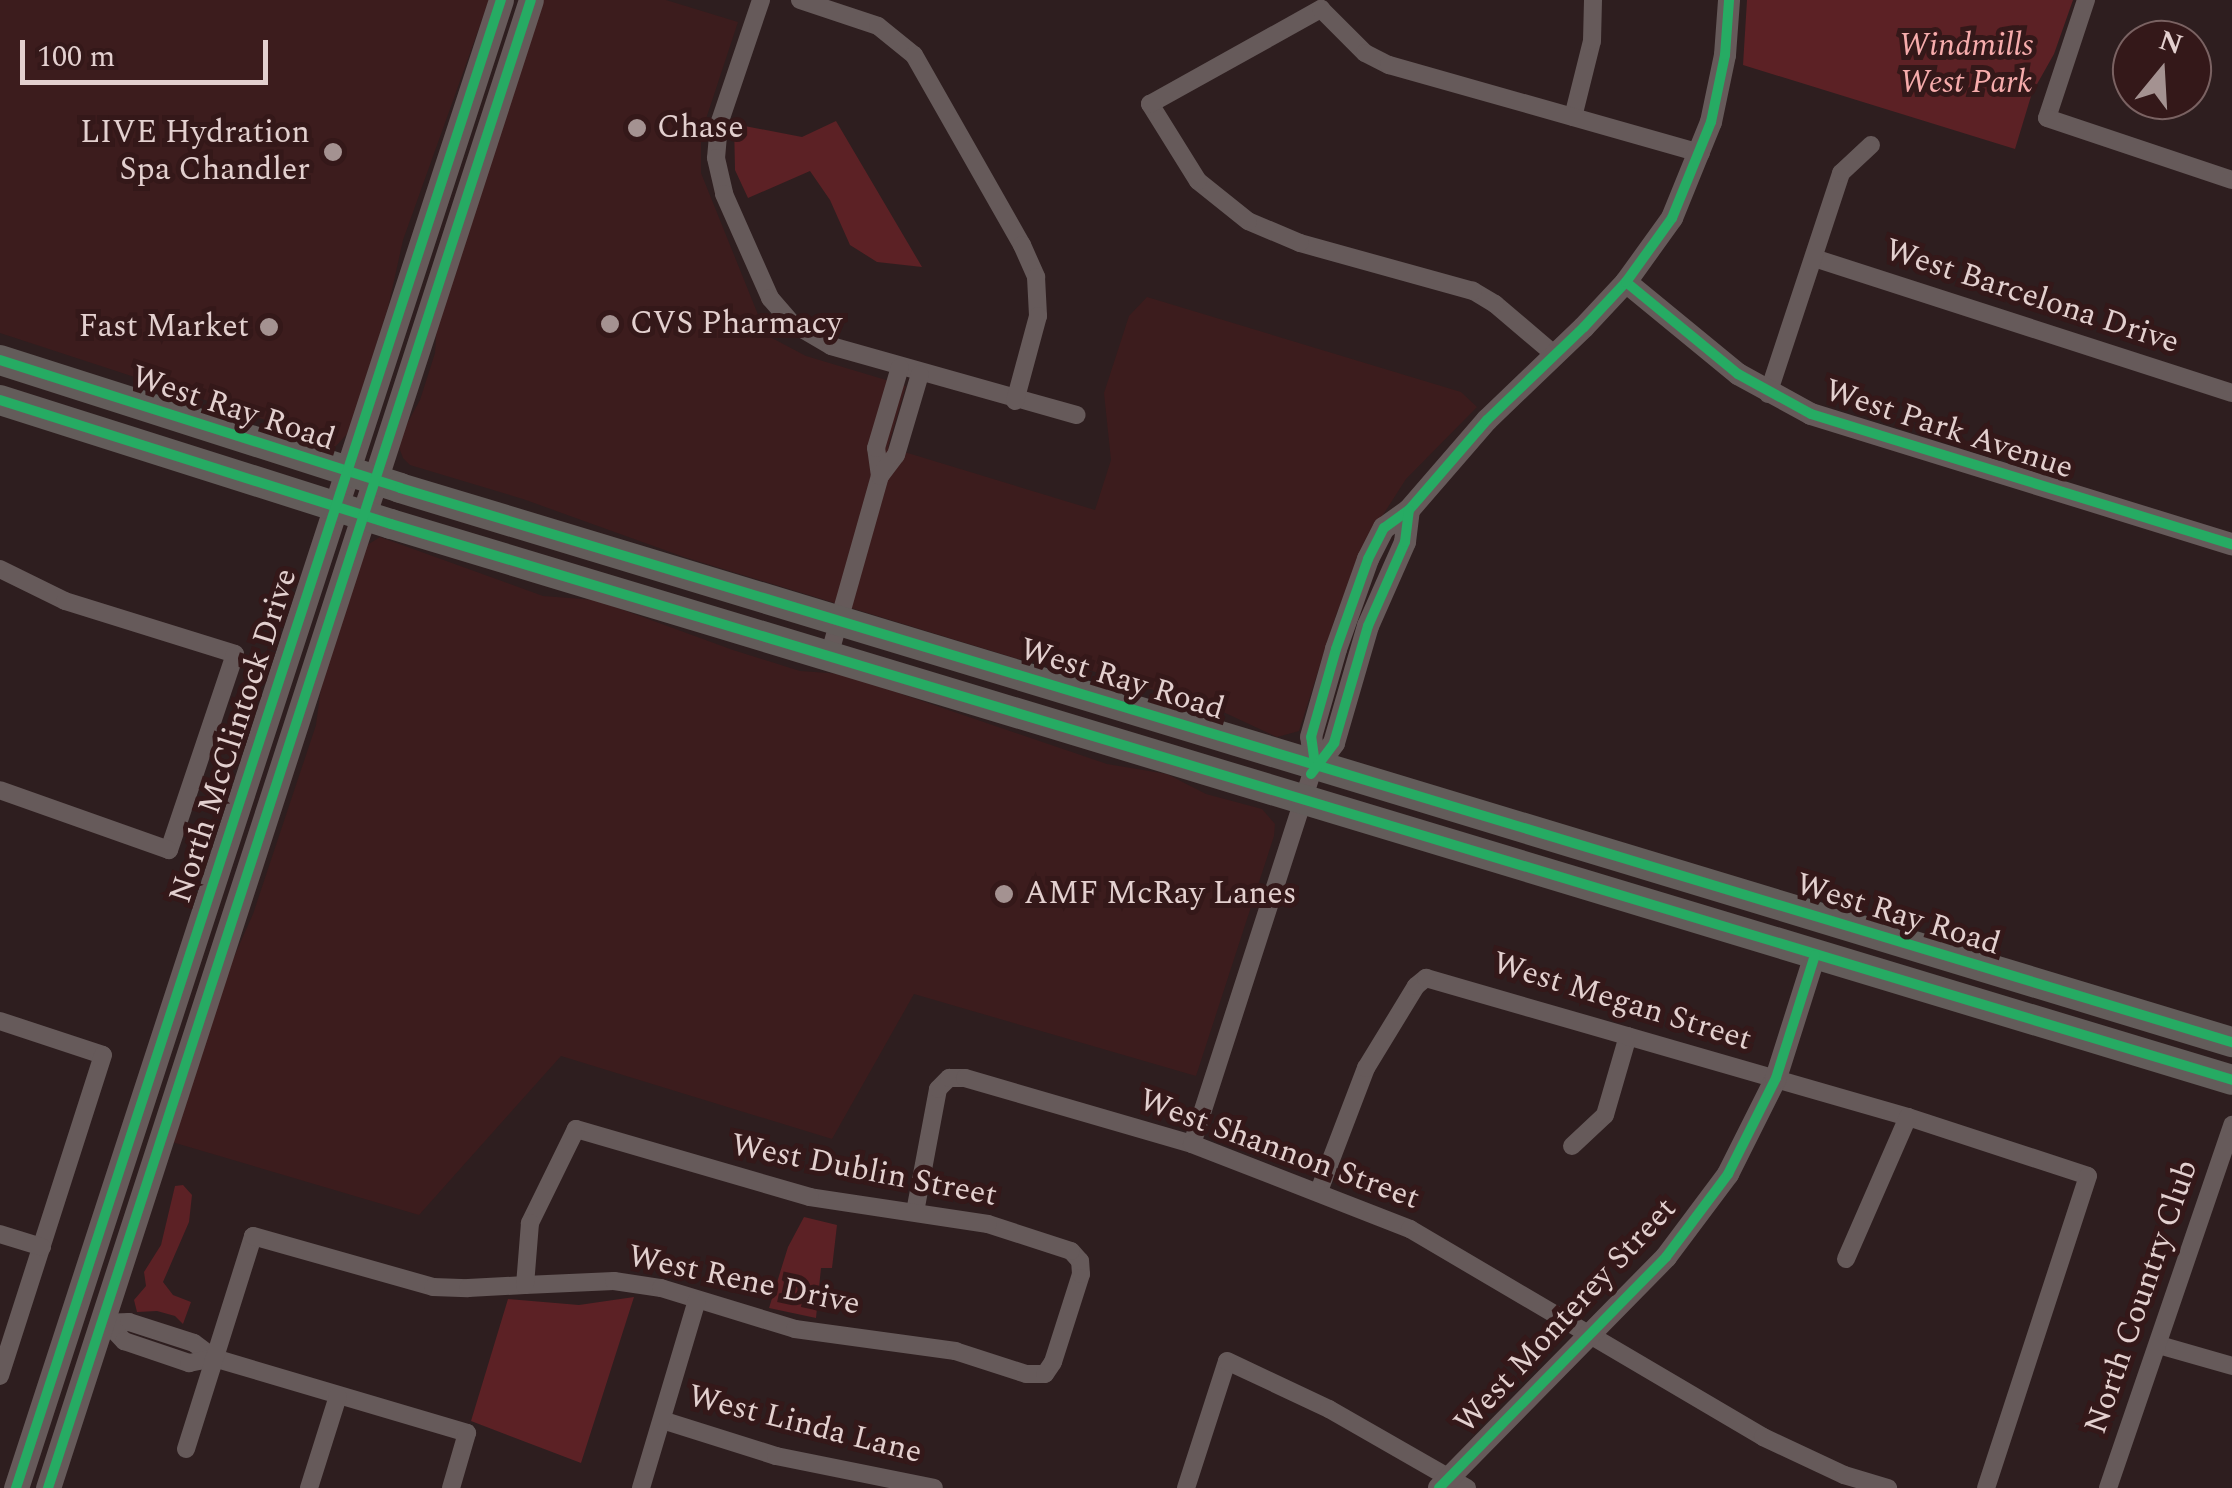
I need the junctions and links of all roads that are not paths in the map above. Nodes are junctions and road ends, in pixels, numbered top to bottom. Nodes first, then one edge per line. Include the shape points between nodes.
1 (501, 0) edge
2 (531, 0) edge
3 (760, 0) edge
4 (800, 0) edge
5 (1593, 0) edge
6 (1729, 0) edge
7 (2086, 0) edge
8 (1573, 117) junction
9 (1871, 144) dead end
10 (1701, 153) junction
11 (2232, 180) edge
12 (1814, 258) junction
13 (1626, 282) junction
14 (1555, 354) junction
15 (0, 360) edge
16 (900, 367) junction
17 (920, 374) junction
18 (1768, 394) junction
19 (2232, 394) edge
20 (0, 400) edge
21 (1015, 401) junction
22 (1076, 415) dead end
23 (360, 475) junction
24 (880, 476) junction
25 (348, 510) junction
26 (2232, 544) edge
27 (0, 569) edge
28 (839, 620) junction
29 (829, 656) junction
30 (1309, 781) junction
31 (0, 790) edge
32 (1814, 955) junction
33 (0, 1021) edge
34 (1628, 1036) junction
35 (2232, 1042) edge
36 (1776, 1078) junction
37 (2232, 1080) edge
38 (1908, 1117) junction
39 (2232, 1126) edge
40 (1192, 1144) junction
41 (1572, 1146) dead end
42 (1319, 1192) junction
43 (915, 1212) junction
44 (0, 1234) edge
45 (42, 1247) junction
46 (1846, 1259) dead end
47 (525, 1286) junction
48 (697, 1300) junction
49 (106, 1324) junction
50 (1587, 1336) junction
51 (2159, 1345) junction
52 (214, 1358) junction
53 (2232, 1366) edge
54 (1046, 1374) joint
55 (0, 1376) edge
56 (338, 1396) junction
57 (662, 1420) junction
58 (186, 1450) dead end
59 (1452, 1484) edge
60 (16, 1488) edge
61 (48, 1488) edge
62 (309, 1488) edge
63 (451, 1488) edge
64 (642, 1488) edge
65 (934, 1488) edge
66 (1186, 1488) edge
67 (1888, 1488) edge
68 (1986, 1488) edge
69 (2108, 1488) edge

1 - 23 main road, North McClintock Drive
2 - 23 main road, North McClintock Drive
3 - 16 street via 719,124 716,158 724,194 762,286 783,315 818,340
4 - 21 street via 878,26 914,55 1022,245 1036,278 1038,316
5 - 8 street via 1592,42
6 - 10 street via 1722,70
7 - 11 street via 2047,118
8 - 10 street
8 - 14 street via 1389,65 1365,53 1321,9 1150,104 1198,181 1248,221 1300,244 1473,290
9 - 12 street via 1841,173
10 - 13 street via 1672,218
12 - 18 street
12 - 19 street, West Barcelona Drive
13 - 14 street
13 - 18 street, West Park Avenue
14 - 30 street via 1409,510 1405,542 1368,626 1334,743
15 - 23 main road, West Ray Road
16 - 17 street
16 - 24 street via 876,448
17 - 21 street
17 - 24 street via 896,455
18 - 26 street, West Park Avenue via 1855,430
20 - 25 main road, West Ray Road
21 - 22 street
23 - 25 main road, North McClintock Drive
23 - 28 main road, West Ray Road
24 - 28 street
25 - 29 main road, West Ray Road
25 - 49 main road, North McClintock Drive
25 - 60 main road, North McClintock Drive
27 - 31 street via 66,601 234,654 169,850
28 - 29 street
28 - 30 main road, West Ray Road
29 - 30 main road, West Ray Road
30 - 32 main road, West Ray Road
30 - 35 main road, West Ray Road
30 - 40 street
32 - 36 street, West Monterey Street
32 - 37 main road, West Ray Road
33 - 45 street via 103,1055
34 - 36 street, West Megan Street
34 - 41 street via 1605,1115
34 - 42 street, West Megan Street via 1426,978 1366,1068
36 - 38 street, West Megan Street
36 - 50 street, West Monterey Street via 1728,1174 1666,1257
38 - 46 street
38 - 68 street, West Megan Street via 2088,1176
39 - 51 street, North Country Club
40 - 42 street, West Shannon Street
40 - 43 street, West Shannon Street via 950,1078 938,1089 928,1120
42 - 50 street, West Shannon Street via 1410,1229
43 - 47 street, West Dublin Street via 740,1180 576,1129 530,1223
43 - 54 street, West Dublin Street via 988,1224 1070,1251 1080,1261 1082,1274
44 - 45 street
45 - 55 street
47 - 48 street, West Rene Drive via 614,1281
47 - 52 street, West Rene Drive via 433,1288 253,1236
48 - 54 street, West Rene Drive via 794,1330 955,1351
48 - 57 street
49 - 52 street via 129,1322 194,1343
49 - 61 main road, North McClintock Drive
50 - 59 street, West Monterey Street
50 - 67 street, West Shannon Street via 1763,1436
51 - 53 street
51 - 69 street, North Country Club
52 - 56 street
52 - 58 street
56 - 62 street
56 - 63 street via 467,1433
57 - 64 street
57 - 65 street, West Linda Lane via 776,1456
59 - 66 street via 1329,1409 1227,1361

